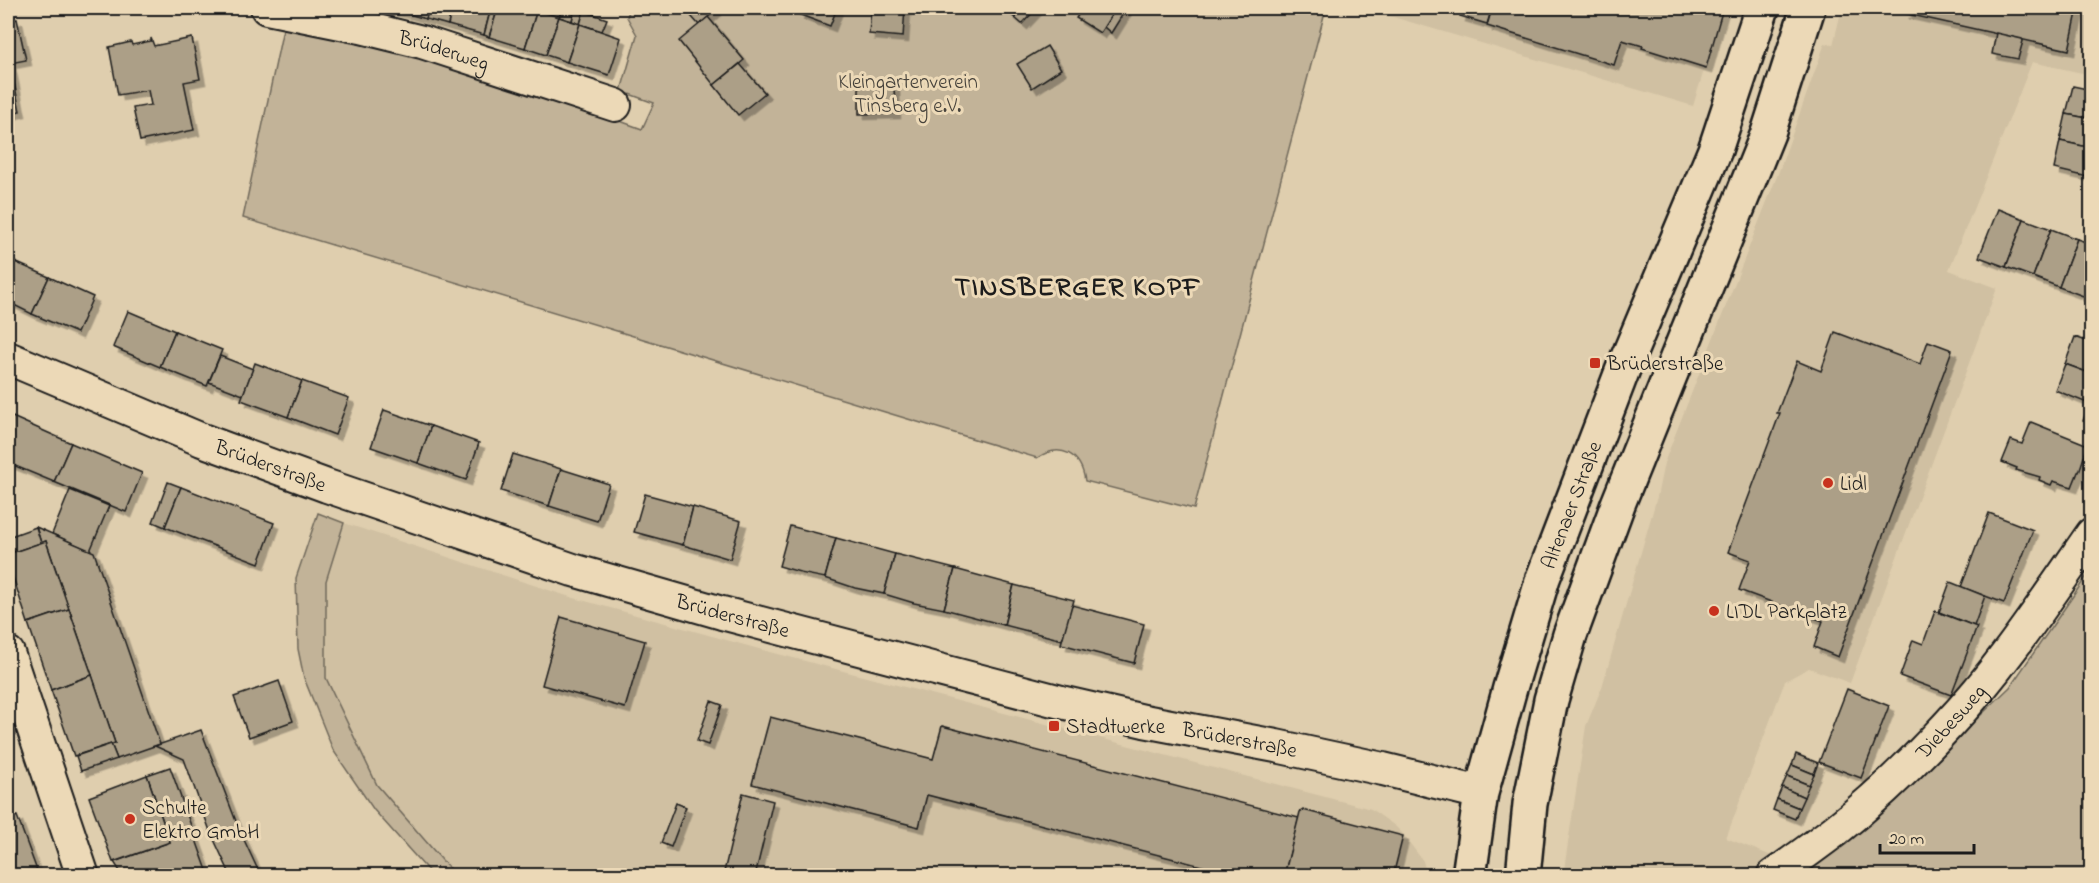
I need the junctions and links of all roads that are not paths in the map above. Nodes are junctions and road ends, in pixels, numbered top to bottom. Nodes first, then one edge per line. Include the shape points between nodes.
1 (267, 8) edge
2 (1762, 8) edge
3 (1808, 8) edge
4 (615, 105) dead end
5 (1715, 150) junction
6 (1756, 163) junction
7 (1683, 225) junction
8 (1725, 239) junction
9 (8, 358) edge
10 (2091, 534) edge
11 (8, 653) edge
12 (1481, 794) junction
13 (1530, 804) junction
14 (83, 876) edge
15 (1469, 876) edge
16 (1523, 876) edge
17 (1773, 876) edge

1 - 4 street, Brüderweg via 422,42
2 - 5 main road, Altenaer Straße
3 - 6 main road, Altenaer Straße
5 - 6 main road
5 - 7 main road, Altenaer Straße
6 - 8 main road, Altenaer Straße
7 - 8 main road
7 - 12 main road, Altenaer Straße via 1543,578
8 - 13 main road, Altenaer Straße via 1618,504 1570,635 1551,700
9 - 12 street, Brüderstraße via 202,440 573,570 1050,699 1383,769
10 - 17 street, Diebesweg via 2015,644 1947,726 1868,804
11 - 14 street
12 - 13 main road
12 - 15 main road, Altenaer Straße
13 - 16 main road, Altenaer Straße

